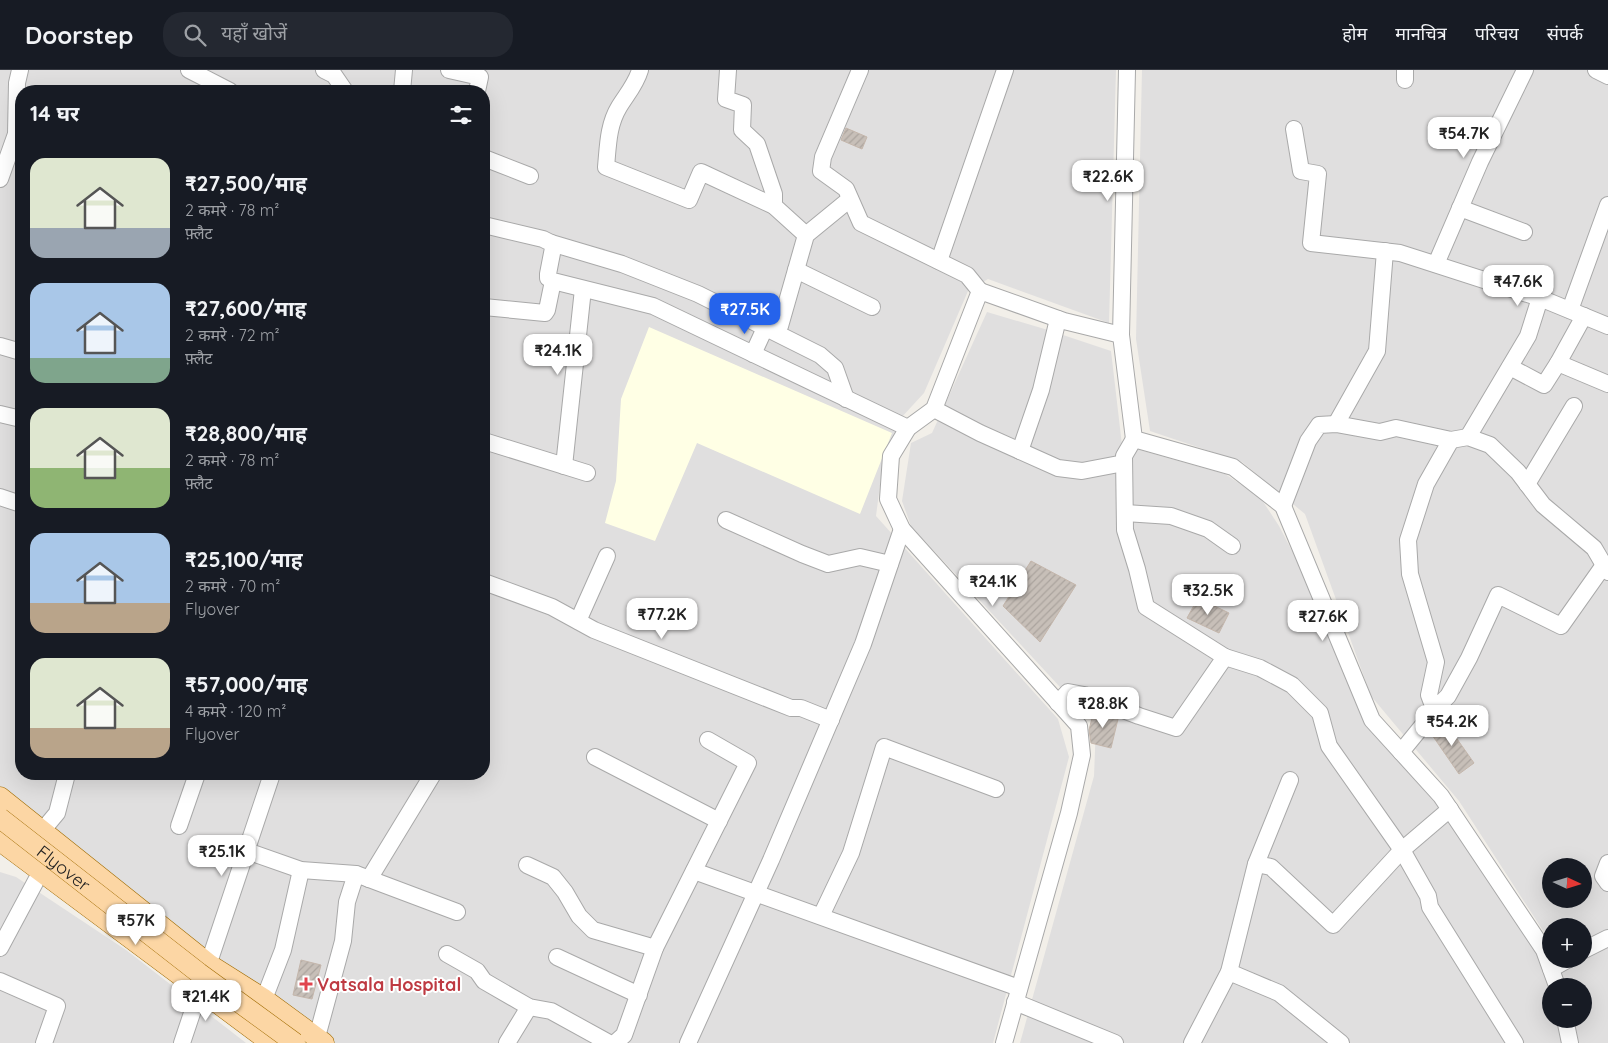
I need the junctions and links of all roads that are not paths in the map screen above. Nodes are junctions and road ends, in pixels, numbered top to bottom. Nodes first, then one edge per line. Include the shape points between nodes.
1 (20, 70) edge
2 (189, 70) edge
3 (324, 70) edge
4 (404, 70) edge
5 (450, 70) edge
6 (728, 70) edge
7 (860, 70) edge
8 (1005, 70) edge
9 (1127, 70) edge
10 (1525, 70) edge
11 (1596, 70) edge
12 (637, 71) edge
13 (1608, 76) edge
14 (17, 85) edge
15 (218, 85) edge
16 (341, 85) edge
17 (403, 85) edge
18 (478, 85) edge
19 (1294, 129) dead end
20 (15, 137) edge
21 (490, 160) edge
22 (530, 176) dead end
23 (0, 179) edge
24 (850, 199) junction
25 (1608, 205) edge
26 (774, 206) junction
27 (1460, 208) junction
28 (490, 226) edge
29 (1604, 230) edge
30 (1524, 232) dead end
31 (806, 235) junction
32 (551, 243) junction
33 (1385, 251) junction
34 (938, 261) junction
35 (1436, 264) junction
36 (796, 270) junction
37 (553, 281) junction
38 (583, 289) junction
39 (980, 291) junction
40 (1540, 298) junction
41 (872, 307) dead end
42 (490, 308) edge
43 (1577, 313) junction
44 (1058, 319) junction
45 (1608, 326) edge
46 (773, 327) junction
47 (1121, 335) junction
48 (0, 346) edge
49 (15, 350) edge
50 (753, 354) junction
51 (1558, 363) junction
52 (1510, 367) junction
53 (1608, 384) edge
54 (846, 399) junction
55 (1574, 406) dead end
56 (934, 409) junction
57 (0, 414) edge
58 (15, 418) edge
59 (1336, 424) junction
60 (908, 428) junction
61 (1468, 437) junction
62 (1134, 439) junction
63 (1452, 440) junction
64 (490, 444) edge
65 (1020, 451) junction
66 (1124, 463) junction
67 (564, 466) junction
68 (587, 473) dead end
69 (1527, 484) junction
70 (0, 497) edge
71 (15, 502) edge
72 (1284, 506) junction
73 (1125, 513) junction
74 (726, 520) dead end
75 (902, 528) junction
76 (1232, 546) dead end
77 (607, 556) dead end
78 (890, 564) junction
79 (1606, 569) edge
80 (490, 584) edge
81 (578, 621) junction
82 (1225, 656) junction
83 (1058, 703) junction
84 (1441, 703) junction
85 (831, 720) junction
86 (708, 740) dead end
87 (1401, 752) junction
88 (595, 757) dead end
89 (65, 780) edge
90 (195, 780) edge
91 (270, 780) edge
92 (429, 780) edge
93 (1290, 780) dead end
94 (996, 789) dead end
95 (0, 797) edge
96 (1450, 809) junction
97 (0, 818) edge
98 (720, 821) junction
99 (179, 826) dead end
100 (42, 831) junction
101 (0, 841) edge
102 (59, 844) junction
103 (1402, 850) junction
104 (247, 851) junction
105 (1608, 863) edge
106 (1256, 864) junction
107 (527, 865) dead end
108 (301, 870) junction
109 (40, 871) junction
110 (694, 871) junction
111 (363, 877) junction
112 (1608, 883) edge
113 (756, 892) junction
114 (457, 912) dead end
115 (821, 916) junction
116 (1608, 938) edge
117 (1592, 946) edge
118 (0, 948) edge
119 (655, 948) junction
120 (447, 954) dead end
121 (557, 958) dead end
122 (210, 964) junction
123 (1551, 969) joint
124 (1229, 972) junction
125 (1554, 978) edge
126 (0, 981) edge
127 (200, 990) junction
128 (639, 995) junction
129 (1017, 995) junction
130 (264, 999) junction
131 (529, 1007) junction
132 (1567, 1028) edge
133 (321, 1040) edge
134 (44, 1043) edge
135 (182, 1043) edge
136 (271, 1043) edge
137 (295, 1043) edge
138 (507, 1043) edge
139 (609, 1043) edge
140 (615, 1043) edge
141 (688, 1043) edge
142 (1004, 1043) edge
143 (1116, 1043) edge
144 (1192, 1043) edge
145 (1341, 1043) edge
146 (1514, 1043) edge
147 (1570, 1043) edge

1 - 14 street
2 - 15 street
3 - 16 street via 334,75
4 - 17 street
5 - 18 street via 480,77
6 - 26 street via 726,99 743,105 742,130 757,144 774,194
7 - 24 street via 823,157 821,170 846,189
8 - 34 street
9 - 47 street
10 - 27 street
11 - 13 street
12 - 26 street via 637,81 618,108 609,130 606,167 689,200 701,172
19 - 33 street via 1301,171 1318,174 1311,243
20 - 23 street
21 - 22 street
24 - 31 street
24 - 34 street via 861,223
25 - 29 street
26 - 31 street
27 - 30 street
27 - 35 street
28 - 32 street
29 - 43 street
31 - 36 street
32 - 37 street via 548,278
32 - 46 street via 622,264
33 - 35 street
33 - 59 street via 1377,351
34 - 39 street via 967,276
35 - 40 street
36 - 41 street
36 - 46 street
37 - 38 street
37 - 42 street via 545,313
38 - 50 street via 653,306
38 - 67 street
39 - 44 street
39 - 56 street
40 - 43 street
40 - 52 street via 1528,336
43 - 45 street
43 - 51 street
44 - 47 street
44 - 65 street via 1041,390
46 - 50 street
46 - 54 street via 828,361 835,368
47 - 62 street
48 - 49 street
50 - 54 street
51 - 52 street via 1544,385
51 - 53 street
52 - 61 street
54 - 60 street
55 - 69 street
56 - 60 street
56 - 65 street
57 - 58 street
59 - 63 street via 1380,432 1396,428
59 - 72 street via 1319,425 1308,441
60 - 75 street via 891,456 888,499
61 - 63 street
61 - 69 street via 1490,446
62 - 66 street via 1124,456
62 - 72 street via 1233,467
63 - 84 street via 1426,484 1408,540 1410,574 1436,662 1429,696 1432,703
64 - 67 street
65 - 66 street via 1058,468 1082,471
66 - 73 street
67 - 68 street
69 - 79 street via 1543,505 1594,548
70 - 71 street
72 - 87 street via 1372,720
73 - 76 street via 1171,516 1208,529
73 - 82 street via 1125,530 1146,606
74 - 78 street via 828,564 860,557
75 - 78 street
75 - 83 street
77 - 81 street
78 - 85 street via 863,644
79 - 84 street via 1561,626 1498,595 1469,658
80 - 81 street via 552,606
81 - 85 street via 791,708 801,708
82 - 83 street via 1176,728 1084,695 1068,692
82 - 103 street via 1260,668 1292,685 1320,712 1329,746
83 - 129 street via 1079,726 1082,754 1069,813
84 - 87 street
85 - 113 street
86 - 98 street via 748,764
87 - 96 street
88 - 98 street
89 - 100 street via 57,813
90 - 99 street
91 - 104 street
92 - 111 street
93 - 106 street
94 - 115 street via 884,747 851,853
95 - 100 main road
96 - 103 street
96 - 123 street via 1544,950
97 - 137 main road, Flyover, bridge via 198,973
98 - 110 street
100 - 102 main road
101 - 109 main road
102 - 109 street
102 - 122 main road
103 - 106 street via 1333,925 1271,867
103 - 146 street via 1428,896 1430,907
104 - 108 street
104 - 122 street
105 - 112 street via 1603,876
106 - 124 street
107 - 119 street via 553,877 593,930
108 - 111 street
108 - 130 street via 283,950
109 - 118 street
109 - 127 main road
110 - 113 street
110 - 119 street
111 - 114 street
111 - 133 street via 348,902 343,941
113 - 115 street
113 - 141 street
115 - 129 street
116 - 117 street
119 - 128 street
120 - 131 street via 477,971 484,981
121 - 128 street
122 - 127 street
122 - 130 main road
123 - 125 street
124 - 144 street
124 - 145 street via 1280,993
126 - 134 street via 57,1006
127 - 135 street
127 - 136 main road
128 - 140 street via 624,1035
129 - 142 street
129 - 143 street
130 - 133 main road
131 - 138 street
131 - 139 street via 550,1011
132 - 147 street

